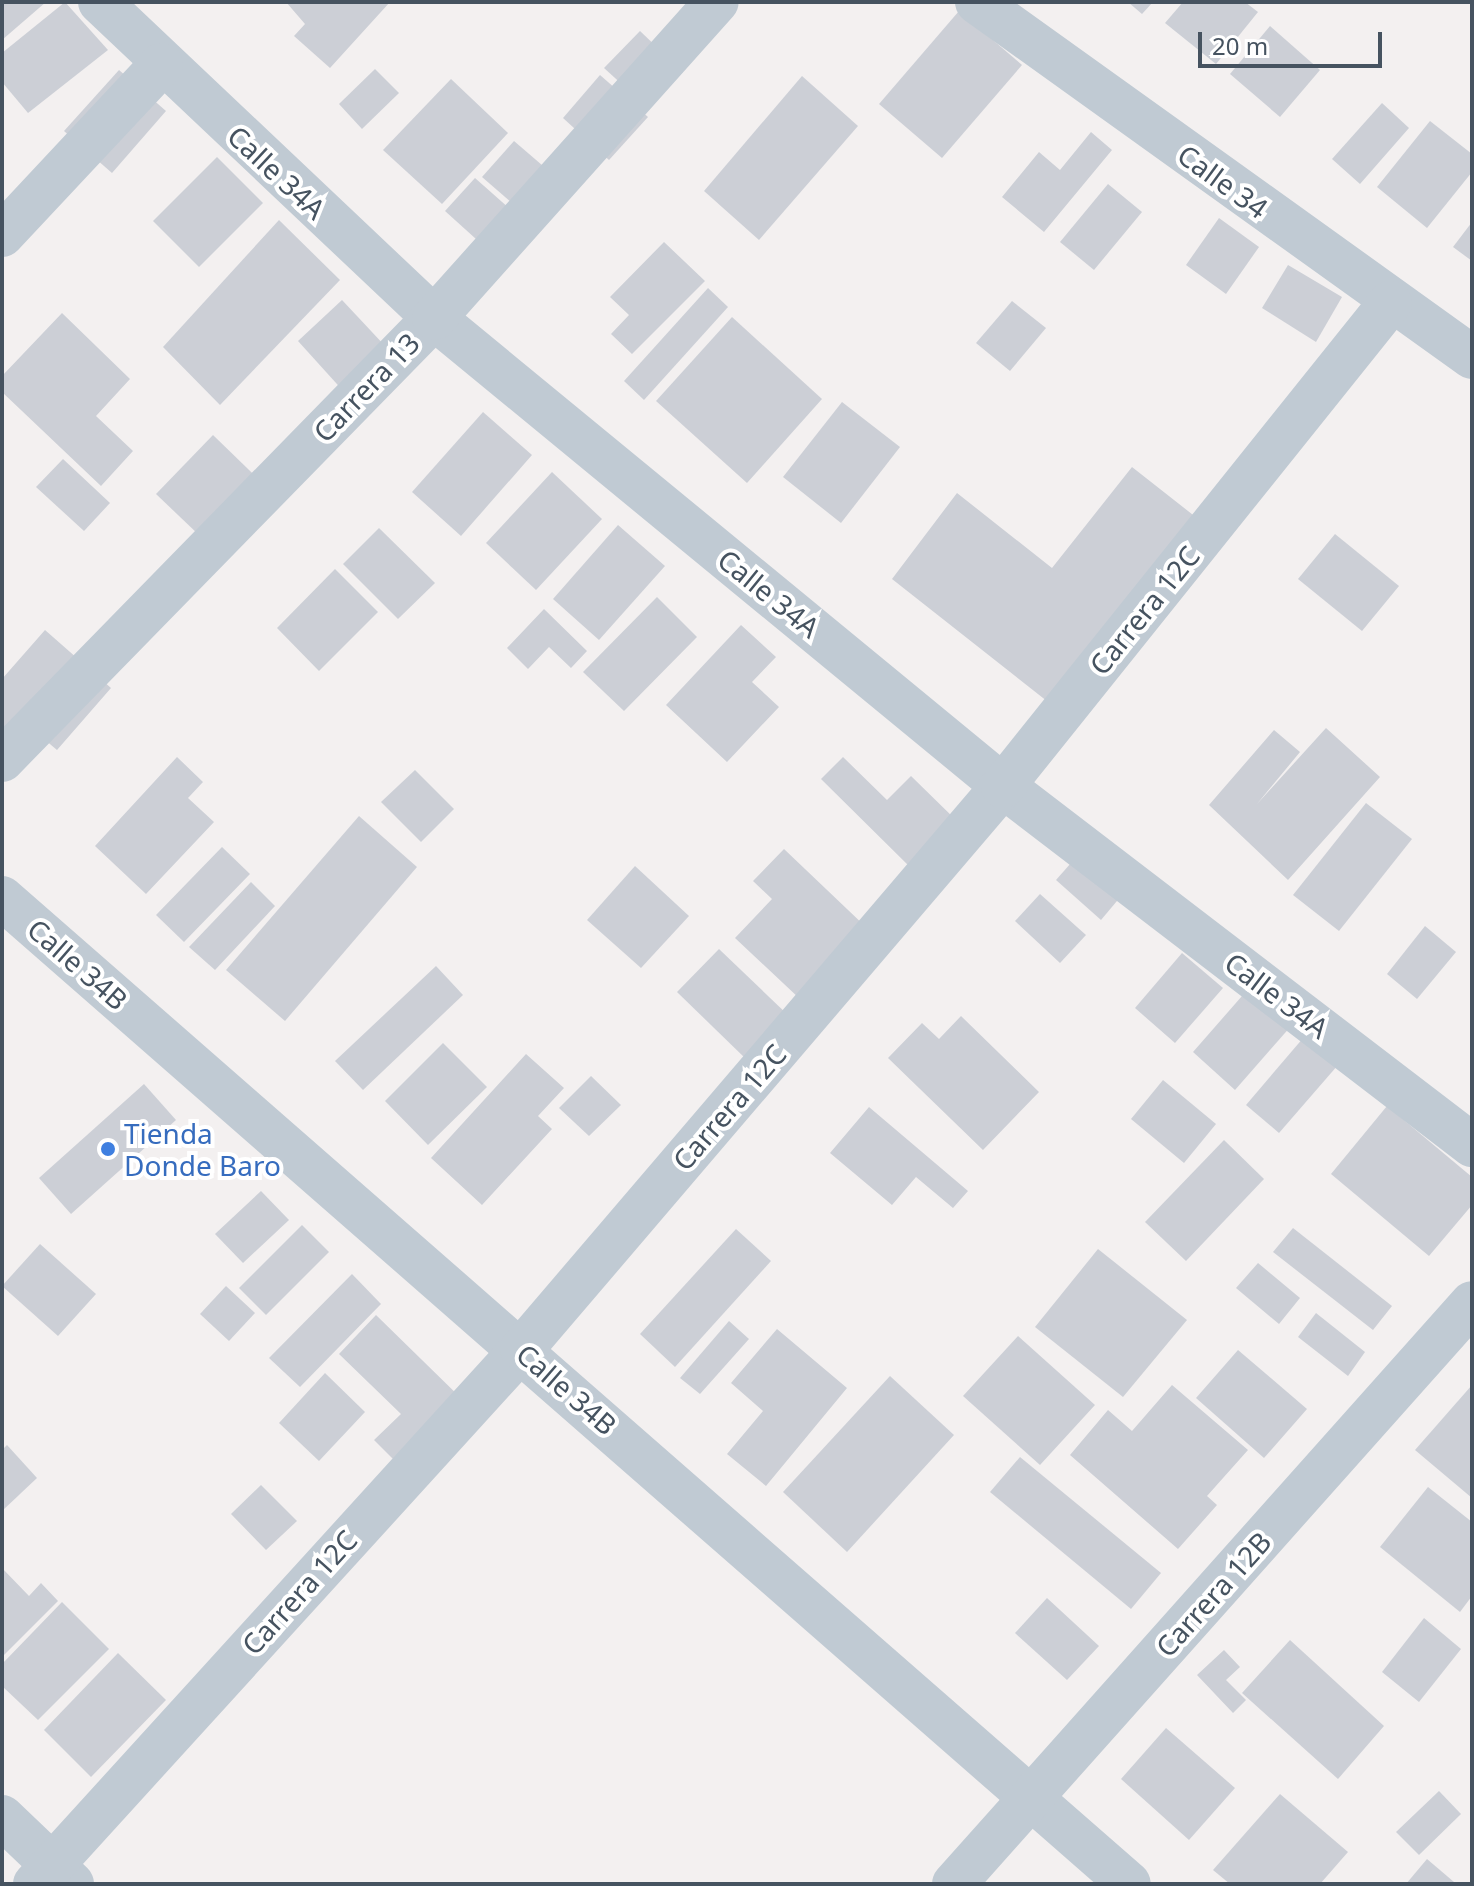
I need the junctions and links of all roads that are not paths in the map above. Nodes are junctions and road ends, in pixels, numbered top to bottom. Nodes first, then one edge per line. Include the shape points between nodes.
1 (100, 2) edge
2 (717, 2) edge
3 (977, 2) edge
4 (161, 65) junction
5 (2, 235) edge
6 (1390, 303) junction
7 (434, 318) junction
8 (1472, 357) edge
9 (2, 760) edge
10 (1003, 786) junction
11 (2, 898) edge
12 (1472, 1145) edge
13 (1472, 1303) edge
14 (522, 1349) junction
15 (1030, 1799) junction
16 (2, 1817) edge
17 (53, 1877) edge
18 (954, 1884) edge
19 (1129, 1884) edge

1 - 4 street, Calle 34A
2 - 7 street, Carrera 13
3 - 6 street, Calle 34
4 - 5 street
4 - 7 street, Calle 34A
6 - 8 street, Calle 34
6 - 10 street, Carrera 12C
7 - 9 street, Carrera 13
7 - 10 street, Calle 34A
10 - 12 street, Calle 34A
10 - 14 street, Carrera 12C
11 - 14 street, Calle 34B
13 - 15 street, Carrera 12B
14 - 15 street, Calle 34B
14 - 17 street, Carrera 12C
15 - 18 street, Carrera 12B
15 - 19 street, Calle 34B
16 - 17 street

